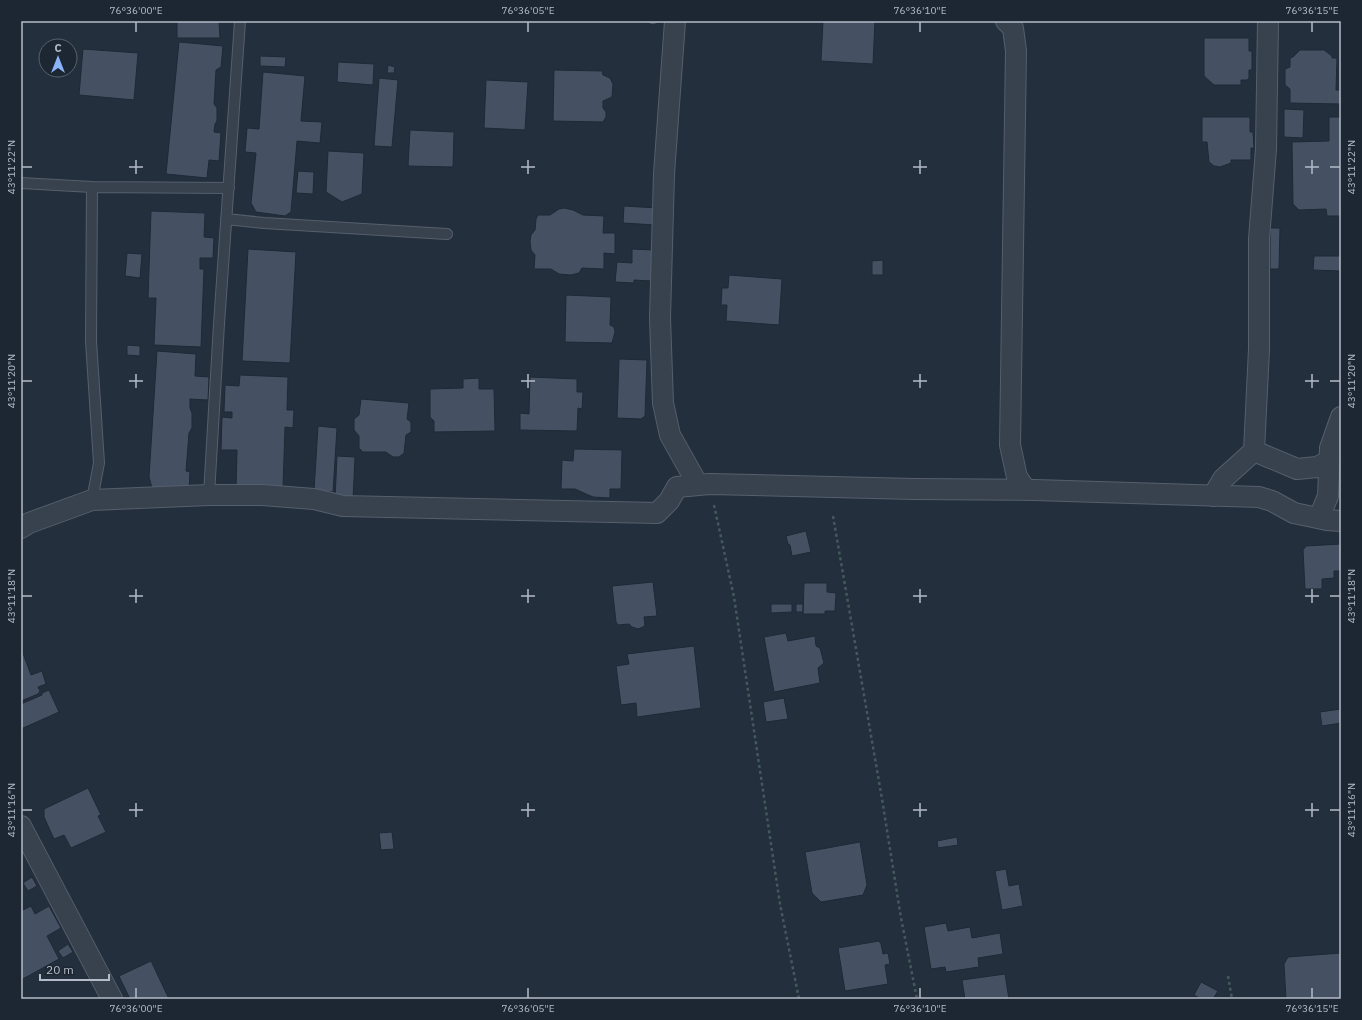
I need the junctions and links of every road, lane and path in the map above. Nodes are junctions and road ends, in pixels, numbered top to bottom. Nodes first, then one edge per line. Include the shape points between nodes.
1 (240, 21) edge
2 (675, 21) edge
3 (1006, 21) edge
4 (1268, 21) edge
5 (21, 183) edge
6 (92, 187) junction
7 (229, 188) junction
8 (226, 219) junction
9 (447, 234) dead end
10 (1341, 417) edge
11 (1254, 451) junction
12 (1329, 461) junction
13 (704, 484) junction
14 (1026, 490) junction
15 (209, 495) junction
16 (1213, 496) junction
17 (92, 500) junction
18 (833, 516) dead end
19 (1319, 518) junction
20 (1341, 521) edge
21 (21, 528) edge
22 (21, 826) edge
23 (1228, 976) dead end
24 (112, 999) edge
25 (799, 999) edge
26 (917, 999) edge
27 (1232, 999) edge

1 - 7 lane
2 - 13 street via 664,174 660,318 663,403 670,435
3 - 14 street via 1013,28 1016,51 1010,445 1017,477
4 - 11 street via 1266,149 1259,239 1259,349
5 - 6 lane
6 - 7 lane
6 - 17 lane via 91,341 99,463
7 - 8 lane
8 - 9 lane
8 - 15 lane
10 - 12 street via 1330,448
11 - 12 street via 1297,469 1317,467
11 - 16 street via 1223,479
12 - 19 street via 1328,496
13 - 14 street
13 - 15 street via 677,487 669,501 657,513 343,506 314,499 262,495
13 - 25 path via 734,597 780,904
14 - 16 street
15 - 17 street
16 - 19 street via 1259,497 1294,513
17 - 21 street
18 - 26 path
19 - 20 street
22 - 24 street
23 - 27 path

